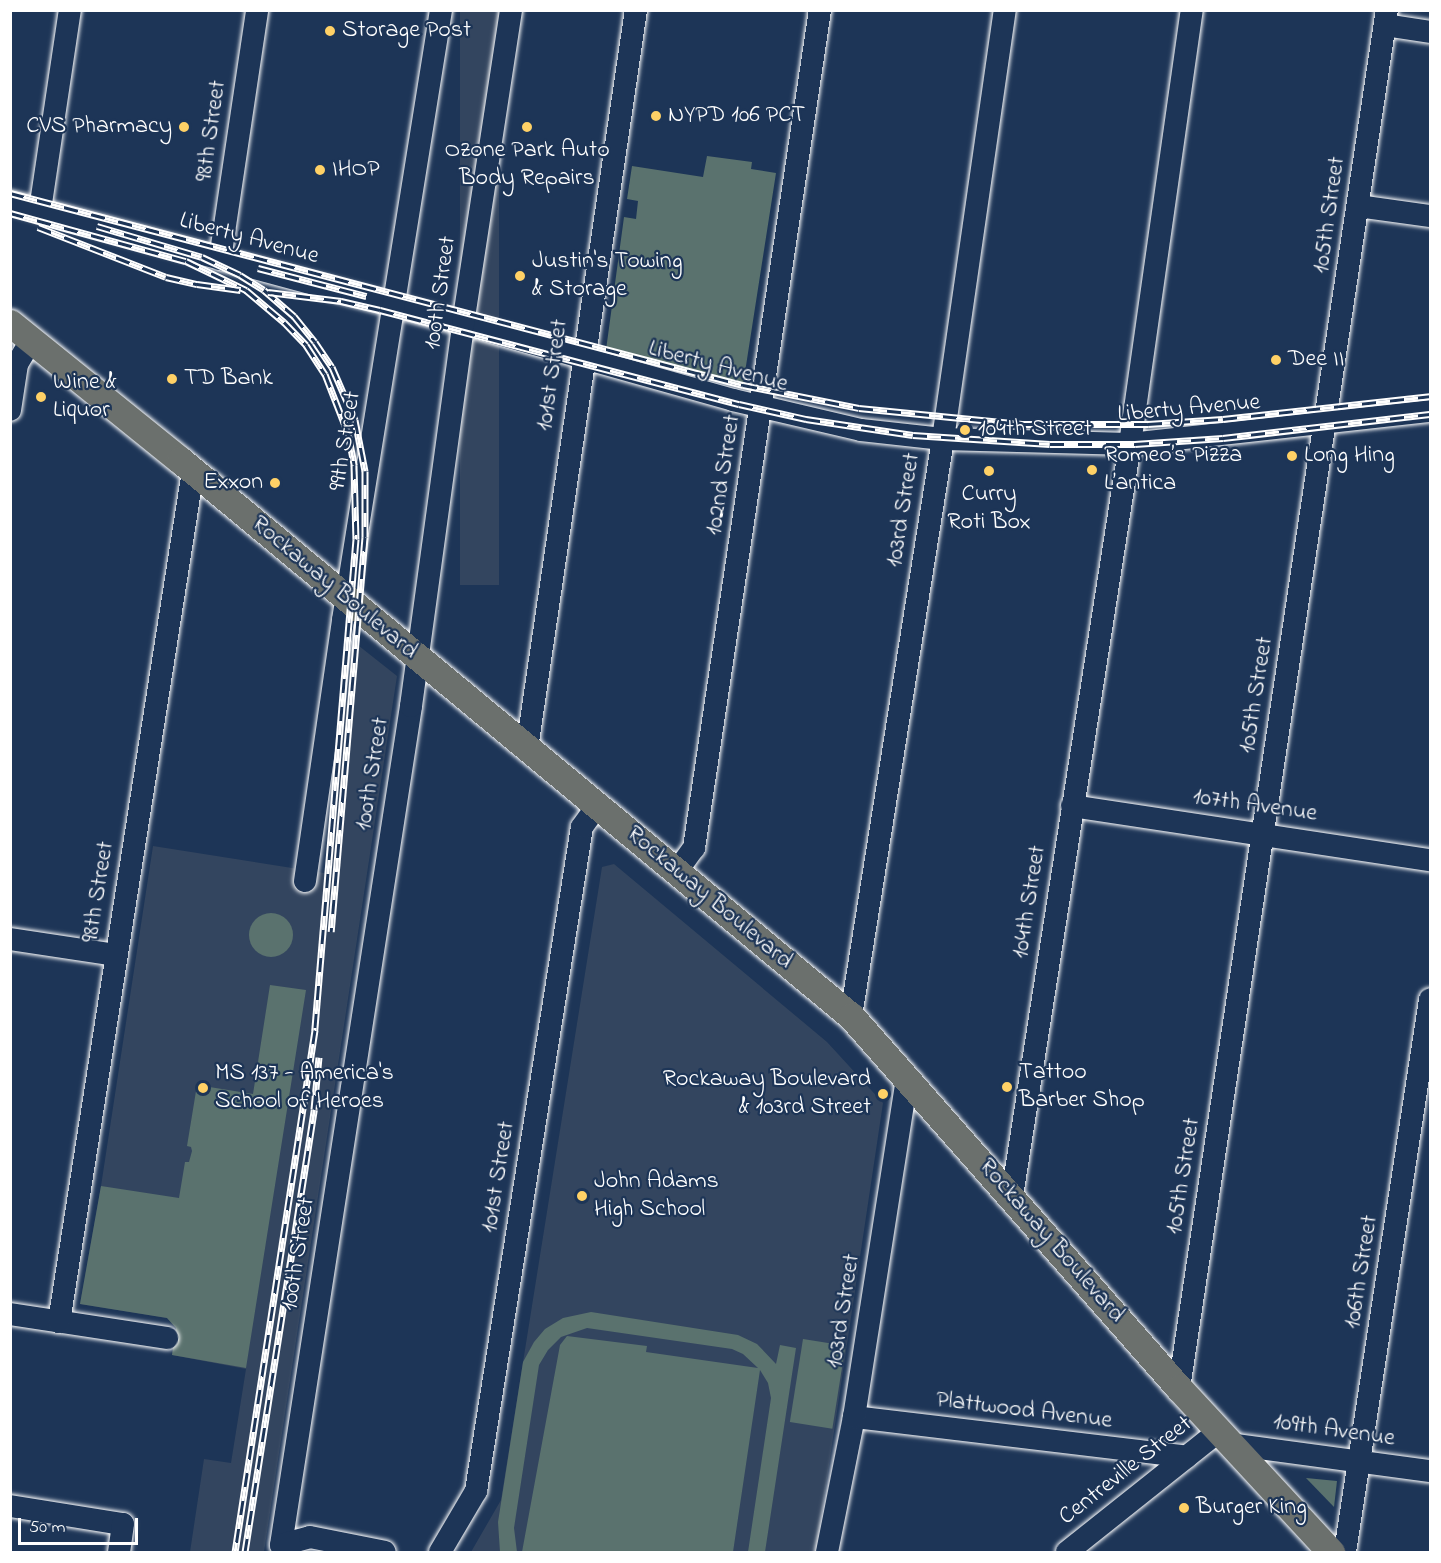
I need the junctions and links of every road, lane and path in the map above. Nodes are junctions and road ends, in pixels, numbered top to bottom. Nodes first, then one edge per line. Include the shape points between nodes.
1 (70, 10) edge
2 (257, 10) edge
3 (441, 10) edge
4 (511, 10) edge
5 (636, 10) edge
6 (820, 10) edge
7 (1005, 10) edge
8 (1192, 10) edge
9 (1386, 18) edge
10 (1431, 32) edge
11 (10, 202) edge
12 (1358, 206) junction
13 (40, 210) junction
14 (1431, 216) edge
15 (220, 259) junction
16 (395, 306) junction
17 (10, 323) edge
18 (463, 324) junction
19 (31, 341) junction
20 (582, 359) junction
21 (762, 408) junction
22 (10, 410) edge
23 (1431, 411) edge
24 (1327, 424) junction
25 (943, 440) junction
26 (1130, 444) junction
27 (193, 471) junction
28 (348, 599) junction
29 (418, 658) junction
30 (527, 748) junction
31 (597, 806) junction
32 (1072, 806) junction
33 (1263, 835) junction
34 (1431, 860) edge
35 (677, 871) junction
36 (305, 881) dead end
37 (10, 939) edge
38 (116, 955) junction
39 (1431, 1000) edge
40 (851, 1016) junction
41 (907, 1077) junction
42 (1012, 1196) junction
43 (10, 1314) edge
44 (59, 1322) junction
45 (167, 1338) dead end
46 (1179, 1388) junction
47 (854, 1418) junction
48 (1225, 1438) junction
49 (1152, 1453) junction
50 (1187, 1457) junction
51 (1360, 1461) junction
52 (1431, 1471) edge
53 (1159, 1478) junction
54 (10, 1506) edge
55 (289, 1549) edge
56 (119, 1552) edge
57 (385, 1552) edge
58 (440, 1552) edge
59 (827, 1552) edge
60 (1067, 1552) edge
61 (1331, 1552) edge
62 (1345, 1552) edge

1 - 13 street
2 - 15 street, 98th Street
3 - 16 street, 99th Street
4 - 18 street, 100th Street
5 - 20 street, 101st Street
6 - 21 street, 102nd Street
7 - 25 street, 103rd Street
8 - 26 street, 104th Street
9 - 10 street
9 - 12 street, 105th Street
11 - 13 street, Liberty Avenue
12 - 14 street
12 - 24 street, 105th Street
13 - 15 street, Liberty Avenue
15 - 16 street, Liberty Avenue
16 - 18 street, Liberty Avenue
16 - 28 street, 99th Street
17 - 19 main road, Rockaway Boulevard
18 - 20 street, Liberty Avenue
18 - 29 street, 100th Street
19 - 22 street via 17,364
19 - 27 main road, Rockaway Boulevard
20 - 21 street, Liberty Avenue
20 - 30 street, 101st Street
21 - 25 street, Liberty Avenue via 861,430
21 - 35 street, 102nd Street via 694,848
23 - 24 street, Liberty Avenue
24 - 26 street, Liberty Avenue
24 - 33 street, 105th Street
25 - 26 street, Liberty Avenue
25 - 40 street, 103rd Street
26 - 32 street, 104th Street
27 - 28 main road, Rockaway Boulevard
27 - 38 street, 98th Street
28 - 29 main road, Rockaway Boulevard
28 - 36 street, 99th Street
29 - 30 main road, Rockaway Boulevard
29 - 55 street, 100th Street
30 - 31 main road, Rockaway Boulevard
31 - 35 main road, Rockaway Boulevard
31 - 58 street, 101st Street via 582,827 476,1491
32 - 33 street, 107th Avenue
32 - 42 street, 104th Street
33 - 34 street, 107th Avenue
33 - 46 street, 105th Street
35 - 40 main road, Rockaway Boulevard
37 - 38 street
38 - 44 street, 98th Street
39 - 51 street, 106th Street
40 - 41 main road, Rockaway Boulevard
41 - 42 main road, Rockaway Boulevard
41 - 47 street, 103rd Street
42 - 46 main road, Rockaway Boulevard
43 - 44 street
44 - 45 street
46 - 48 main road, Rockaway Boulevard
47 - 49 street, Plattwood Avenue
47 - 59 street, 103rd Street
48 - 50 street, Centreville Street
48 - 51 street, 109th Avenue
48 - 61 main road, Rockaway Boulevard
49 - 50 street, Plattwood Avenue
49 - 53 street
50 - 53 street, Centreville Street
51 - 52 street, 109th Avenue
51 - 62 street, 106th Street
53 - 60 street, Centreville Street
54 - 56 street via 123,1524
55 - 57 street via 310,1537

